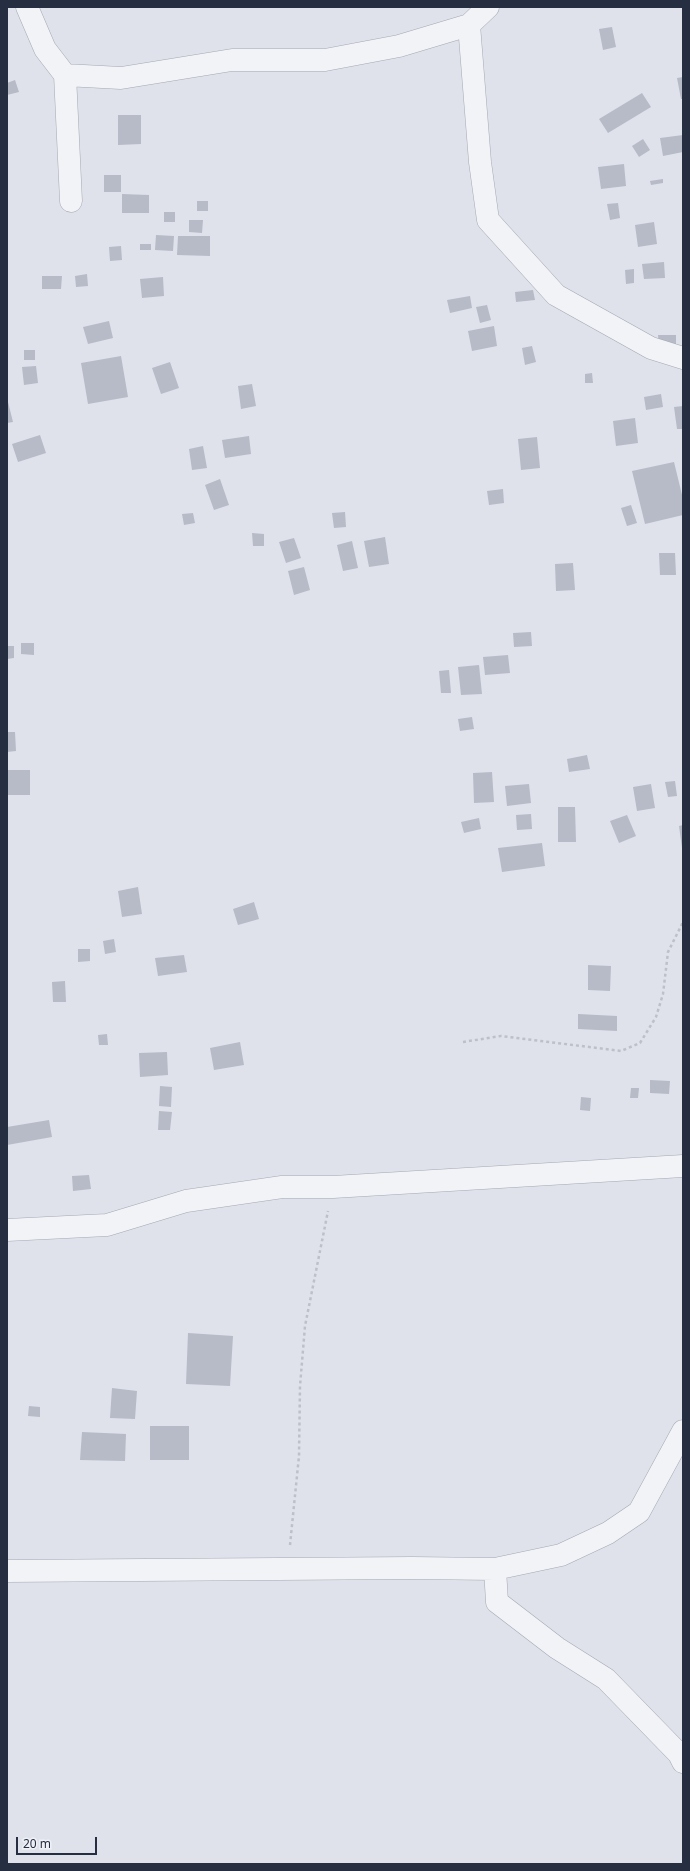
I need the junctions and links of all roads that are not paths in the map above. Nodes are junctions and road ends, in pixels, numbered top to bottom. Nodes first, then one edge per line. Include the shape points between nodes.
1 (28, 7) edge
2 (488, 7) edge
3 (469, 25) junction
4 (65, 75) junction
5 (71, 201) dead end
6 (683, 358) edge
7 (683, 1166) edge
8 (7, 1230) edge
9 (683, 1431) edge
10 (495, 1569) junction
11 (7, 1571) edge
12 (683, 1762) edge

1 - 4 street via 45,49
2 - 3 street
3 - 4 street via 399,46 325,60 232,60 121,78
3 - 6 street via 480,162 488,220 556,295 651,348
4 - 5 street
7 - 8 street via 282,1188 186,1201 107,1225
9 - 10 street via 639,1512 608,1533 561,1555
10 - 11 street
10 - 12 street via 497,1602 558,1648 606,1679 679,1754

